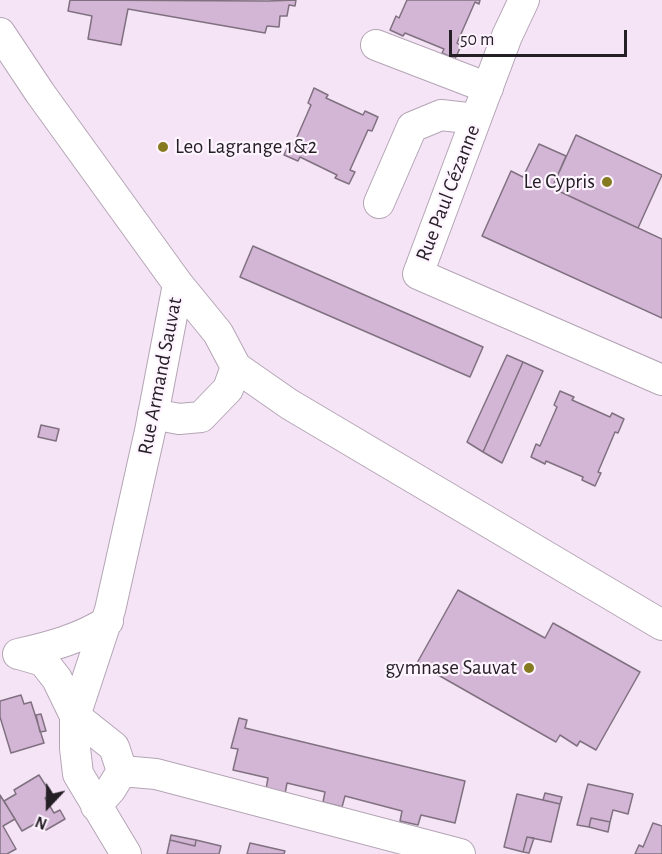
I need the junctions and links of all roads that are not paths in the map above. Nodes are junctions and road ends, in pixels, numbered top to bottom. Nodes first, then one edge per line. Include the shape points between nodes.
1 (524, 0) edge
2 (0, 33) edge
3 (376, 45) dead end
4 (488, 88) junction
5 (476, 119) junction
6 (379, 203) dead end
7 (178, 284) junction
8 (236, 367) junction
9 (662, 380) edge
10 (153, 414) junction
11 (108, 621) junction
12 (662, 625) edge
13 (10, 656) edge
14 (75, 716) junction
15 (122, 771) junction
16 (96, 806) junction
17 (126, 854) edge
18 (460, 854) edge

1 - 4 street, Rue Paul Cézanne
2 - 7 street, Rue Armand Sauvat
3 - 4 street
4 - 5 street, Rue Paul Cézanne
5 - 6 street via 441,115 412,127
5 - 9 street, Rue Paul Cézanne via 418,274
7 - 8 street via 218,333
7 - 10 street, Rue Armand Sauvat
8 - 10 street via 228,389 201,417 179,419
8 - 12 street via 289,404
10 - 11 street, Rue Armand Sauvat
11 - 13 street via 70,640
11 - 14 street, Rue Armand Sauvat
13 - 14 street via 43,661 57,679
14 - 15 street via 114,747
14 - 16 street via 78,774
15 - 16 street
15 - 18 street via 156,774
16 - 17 street

